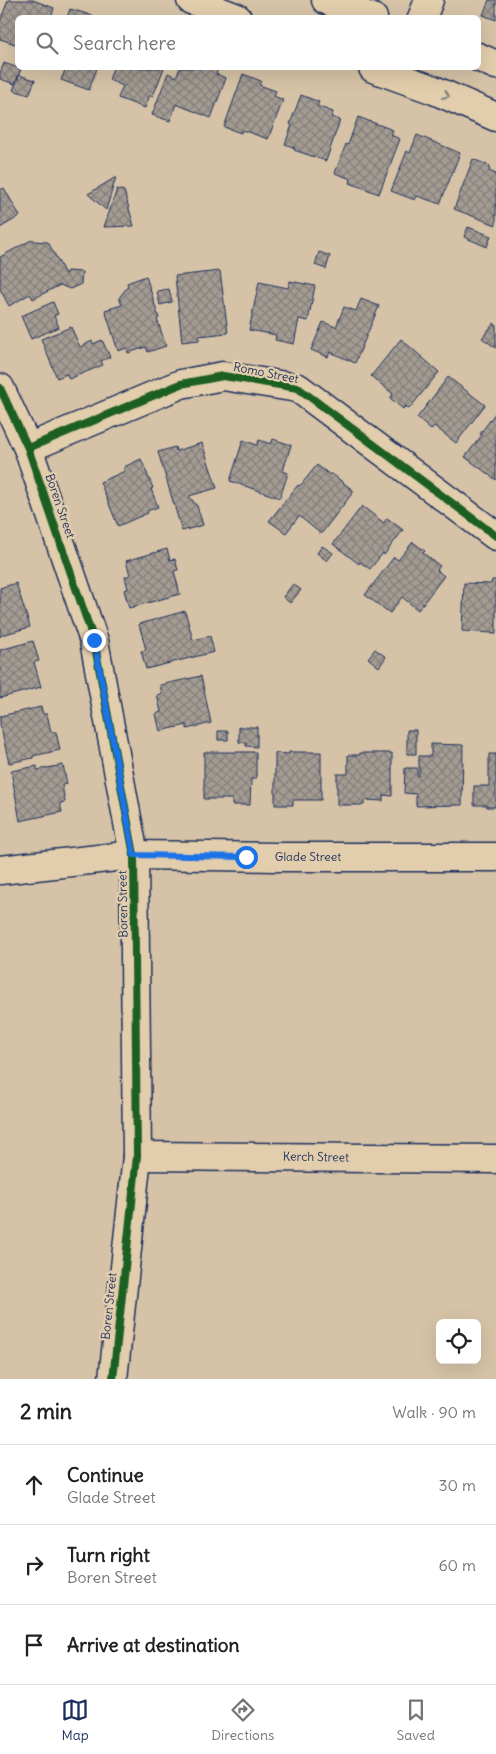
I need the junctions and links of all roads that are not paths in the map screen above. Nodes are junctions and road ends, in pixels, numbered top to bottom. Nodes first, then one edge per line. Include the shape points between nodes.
1 (191, 0) edge
2 (326, 0) edge
3 (428, 0) edge
4 (230, 15) edge
5 (365, 15) edge
6 (423, 15) edge
7 (481, 59) edge
8 (496, 65) edge
9 (387, 70) edge
10 (402, 72) edge
11 (496, 117) edge
12 (0, 388) edge
13 (28, 448) junction
14 (496, 536) edge
15 (134, 855) junction
16 (496, 857) edge
17 (0, 870) edge
18 (137, 1156) junction
19 (496, 1159) edge
20 (113, 1379) edge

1 - 4 street
2 - 5 street
3 - 6 street
7 - 8 street
9 - 10 street
10 -> 11 street
12 - 13 street, Boren Street
13 - 14 street, Romo Street via 181,384 223,376 298,388
13 - 15 street, Boren Street via 94,640
15 - 16 street, Glade Street
15 - 17 street, Glade Street
15 - 18 street, Boren Street
18 - 19 street, Kerch Street
18 - 20 street, Boren Street

